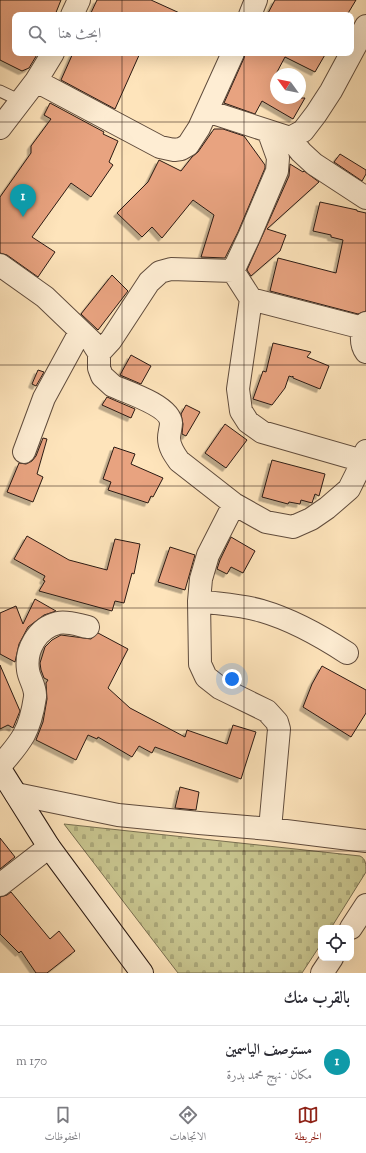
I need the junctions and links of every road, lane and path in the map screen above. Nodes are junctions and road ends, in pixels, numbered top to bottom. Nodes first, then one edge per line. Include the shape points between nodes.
1 (79, 0) edge
2 (256, 0) edge
3 (73, 12) edge
4 (251, 12) edge
5 (366, 26) edge
6 (354, 48) edge
7 (51, 56) edge
8 (232, 56) edge
9 (350, 56) edge
10 (36, 81) junction
11 (0, 91) edge
12 (21, 101) junction
13 (207, 111) junction
14 (0, 128) edge
15 (269, 132) junction
16 (290, 138) junction
17 (366, 198) edge
18 (0, 265) edge
19 (233, 271) junction
20 (251, 299) junction
21 (365, 326) edge
22 (80, 332) junction
23 (366, 352) edge
24 (99, 353) junction
25 (24, 452) dead end
26 (364, 456) edge
27 (234, 504) junction
28 (199, 601) junction
29 (88, 627) dead end
30 (347, 653) dead end
31 (0, 766) edge
32 (0, 769) edge
33 (16, 794) junction
34 (270, 829) junction
35 (366, 841) edge
36 (50, 847) junction
37 (0, 884) edge
38 (366, 905) edge
39 (353, 925) edge
40 (330, 961) edge
41 (142, 973) edge
42 (322, 973) edge

1 - 3 street
2 - 4 street
5 - 6 street
7 - 10 street
8 - 13 street
9 - 16 street via 316,114 303,131
10 - 12 street
10 - 13 street via 160,147 174,150 188,145
11 - 12 lane
12 - 14 street
13 - 15 street
15 - 16 street
15 - 19 street via 278,158 277,171
16 - 17 street via 314,164
18 - 22 street via 45,297
19 - 20 street
19 - 24 street via 171,269 160,272 149,282 111,340
20 - 21 street
20 - 26 street via 238,389 241,411 248,422 262,432
21 - 23 street via 362,340
22 - 24 street via 92,342
22 - 25 street via 44,398
24 - 27 street via 99,368 107,382 160,407 167,413 171,422 169,439 172,451 179,460
26 - 27 street via 349,489 322,512 293,526 266,522
27 - 28 street via 208,555 201,579
28 - 30 street via 261,611 288,620
28 - 34 street via 200,664 206,677 220,688 267,711 280,729
29 - 31 street via 59,623 46,627 34,640 28,656 28,671 35,694 30,720 25,736
32 - 33 street
33 - 34 street via 118,815
33 - 36 street
34 - 35 street
36 - 37 street
36 - 41 street
38 - 39 street
40 - 42 street

